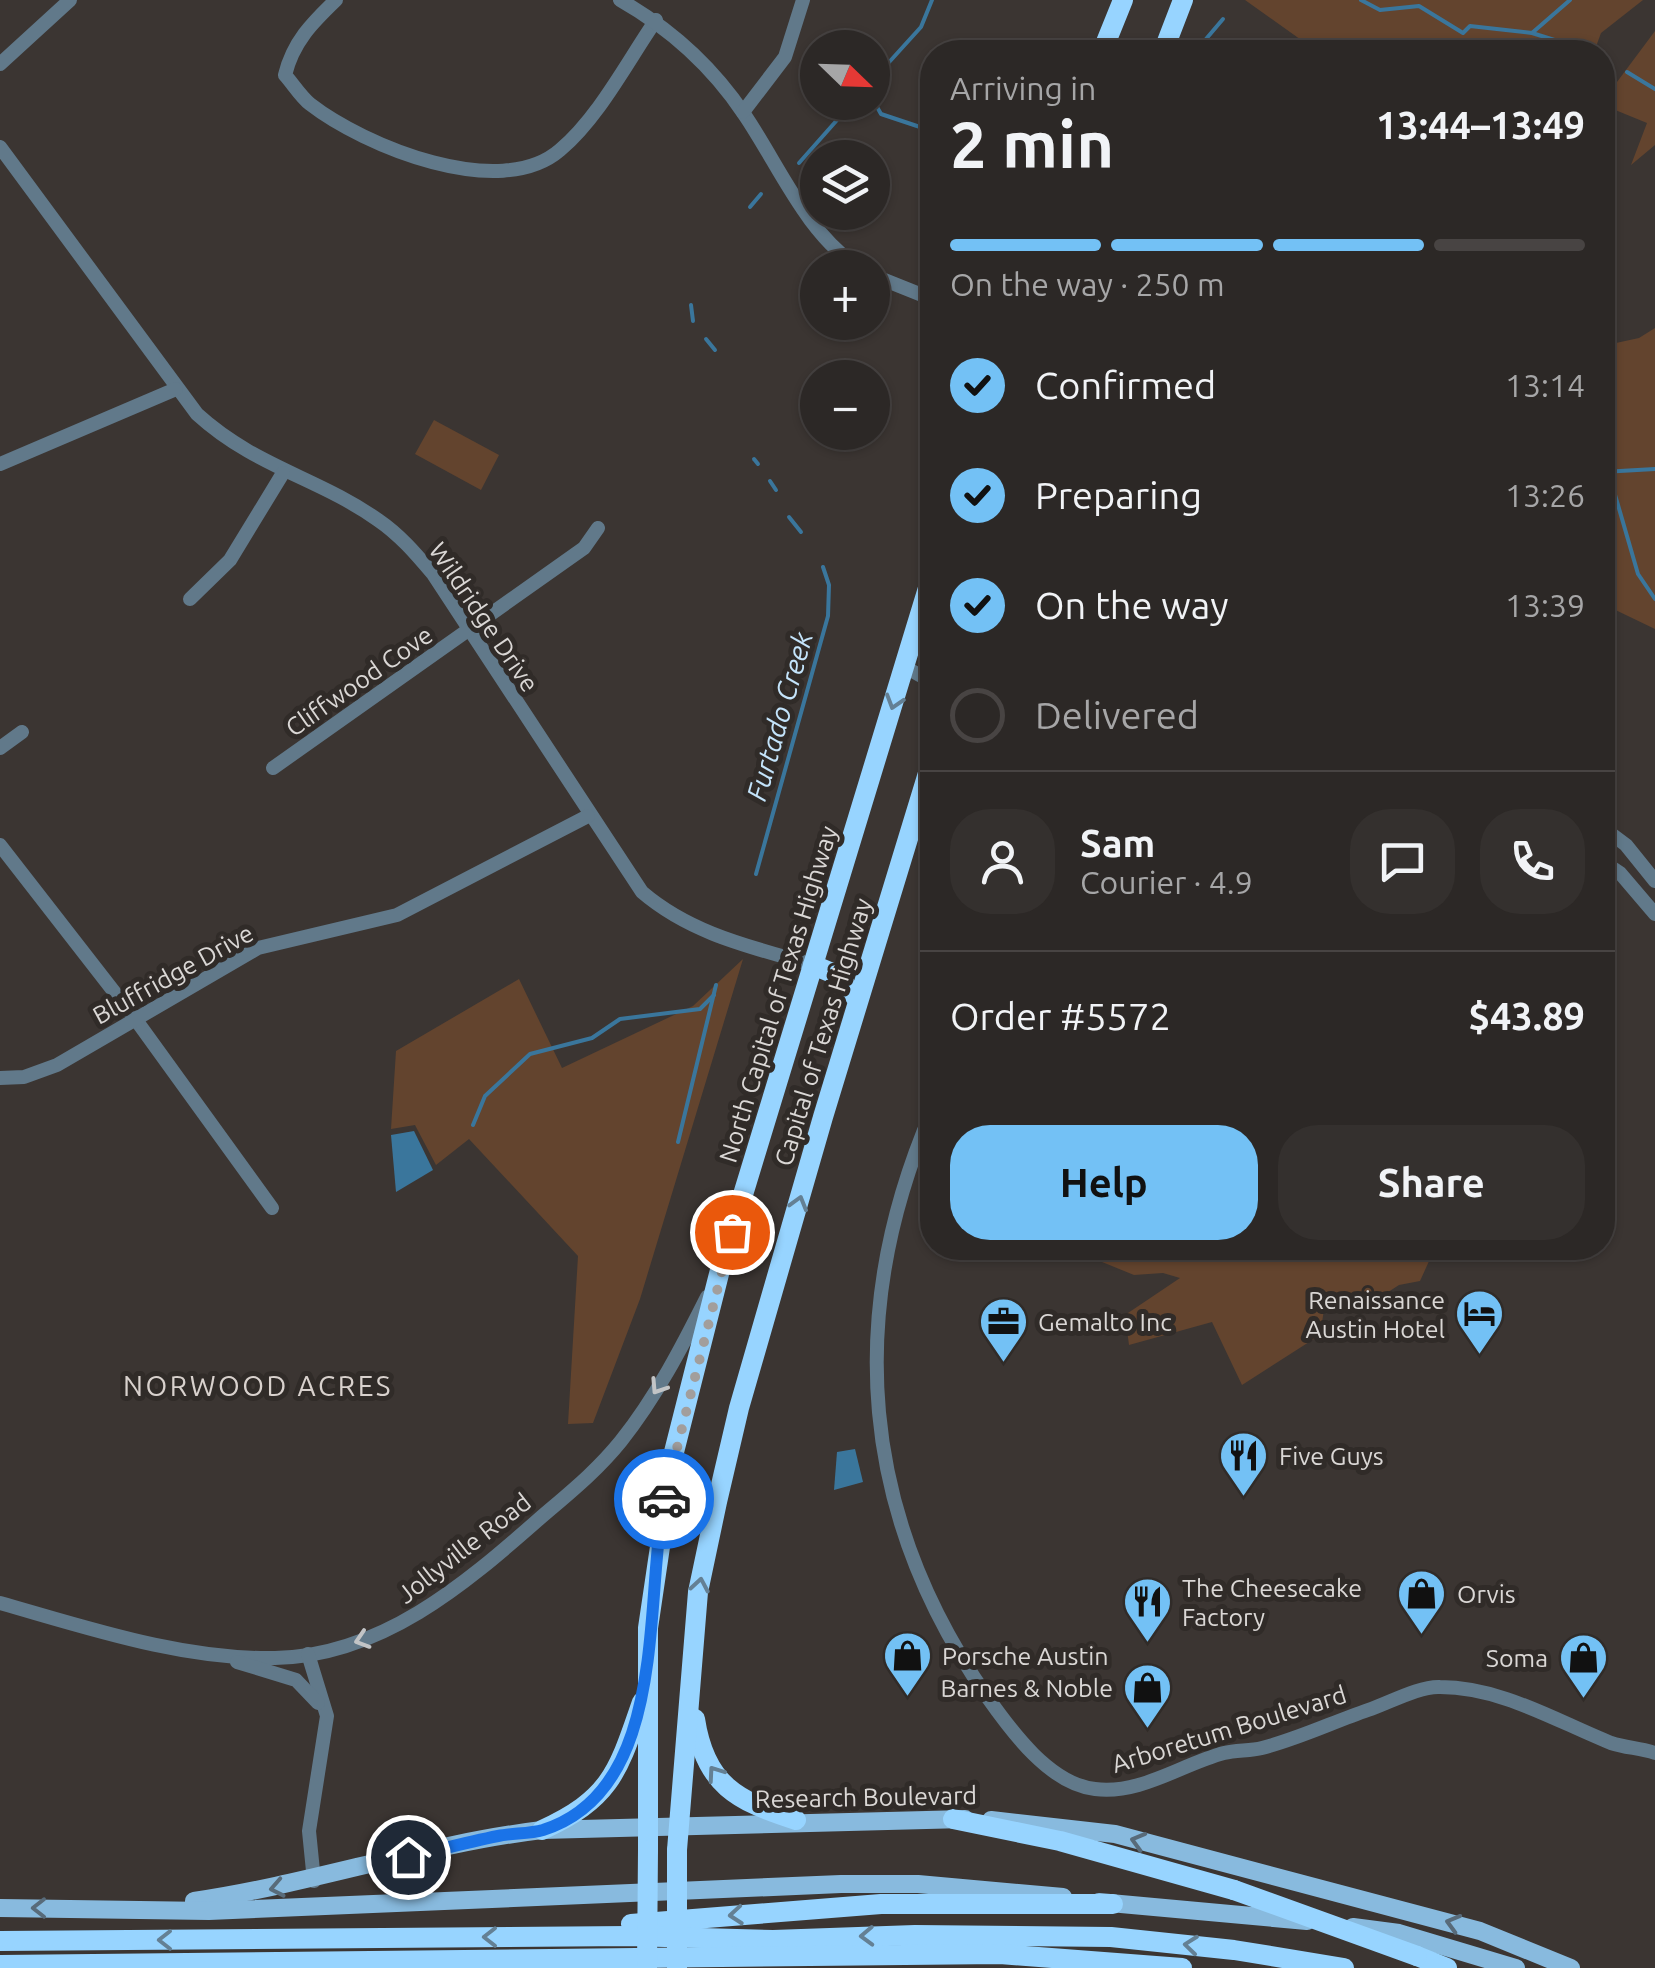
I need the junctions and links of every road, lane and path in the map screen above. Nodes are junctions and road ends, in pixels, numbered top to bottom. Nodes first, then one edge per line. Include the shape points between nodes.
1 (70, 0) edge
2 (336, 0) edge
3 (620, 0) edge
4 (803, 0) edge
5 (1123, 0) edge
6 (1184, 0) edge
7 (656, 20) junction
8 (1107, 40) edge
9 (1168, 40) edge
10 (0, 64) edge
11 (743, 112) junction
12 (0, 147) edge
13 (841, 250) edge
14 (890, 282) edge
15 (920, 294) edge
16 (176, 389) junction
17 (0, 464) edge
18 (283, 473) junction
19 (598, 528) dead end
20 (190, 599) dead end
21 (920, 616) edge
22 (471, 630) junction
23 (905, 667) junction
24 (920, 668) edge
25 (920, 675) edge
26 (22, 732) dead end
27 (0, 748) edge
28 (273, 768) dead end
29 (920, 799) edge
30 (588, 816) junction
31 (1615, 837) edge
32 (0, 845) edge
33 (1615, 870) edge
34 (1655, 881) edge
35 (1655, 914) edge
36 (813, 965) junction
37 (858, 1000) junction
38 (136, 1020) junction
39 (0, 1078) edge
40 (920, 1144) edge
41 (272, 1208) dead end
42 (720, 1270) junction
43 (0, 1603) edge
44 (308, 1654) junction
45 (229, 1656) junction
46 (690, 1682) junction
47 (646, 1691) junction
48 (326, 1716) junction
49 (1652, 1749) edge
50 (953, 1819) junction
51 (796, 1820) junction
52 (648, 1824) junction
53 (677, 1826) junction
54 (542, 1830) junction
55 (314, 1881) junction
56 (1113, 1904) junction
57 (0, 1908) edge
58 (149, 1908) junction
59 (588, 1936) junction
60 (0, 1942) edge
61 (0, 1965) edge
62 (647, 1968) edge
63 (676, 1968) edge
64 (1182, 1968) edge
65 (1344, 1968) edge
66 (1448, 1968) edge
67 (1516, 1968) edge
68 (1572, 1968) edge

1 - 10 street
2 - 7 street via 290,53 285,75 309,103 411,156 483,171 518,170 562,150
3 - 7 street
4 - 11 street via 784,57
5 - 8 highway
6 - 9 highway
7 - 11 street via 686,44
11 - 13 street
12 - 16 street, Wildridge Drive
14 - 15 street
16 - 17 street
16 - 18 street, Wildridge Drive via 218,433
18 - 20 street via 230,560
18 - 22 street, Wildridge Drive via 354,506 406,542
19 - 22 street, Cliffwood Cove via 584,548
21 - 23 highway, North Capital of Texas Highway
22 - 28 street, Cliffwood Cove
22 - 30 street, Wildridge Drive
23 - 24 street
23 - 25 street
23 -> 36 highway, North Capital of Texas Highway
26 - 27 street
29 - 37 highway, Capital of Texas Highway
30 - 36 street, Wildridge Drive via 642,892 668,914
30 - 38 street, Bluffridge Drive via 396,916 258,948
31 - 34 street
32 - 38 street
33 - 35 street
36 - 37 highway via 837,975
36 - 42 highway, North Capital of Texas Highway
46 -> 37 highway, Capital of Texas Highway via 698,1592 738,1408
38 - 39 street, Bluffridge Drive via 57,1065
38 - 41 street
40 - 49 street, Arboretum Boulevard via 880,1294 879,1394 896,1514 914,1569 958,1651 1009,1728 1037,1755 1078,1786 1122,1788 1225,1753 1262,1748 1436,1686 1496,1695 1616,1745
42 -> 44 street, Jollyville Road via 662,1382 583,1484 418,1615 360,1641
42 - 47 highway, North Capital of Texas Highway via 662,1510
43 - 45 street, Jollyville Road
44 - 45 street, Jollyville Road
44 - 48 street
45 - 48 street via 296,1680
51 -> 46 highway via 757,1808 716,1778 698,1740
46 - 53 highway, Capital of Texas Highway
47 - 52 highway, North Capital of Texas Highway
47 - 54 highway via 613,1781 583,1811
48 - 55 street via 309,1830
50 - 51 main road, Research Boulevard
50 - 66 highway, bridge via 1117,1855 1234,1890
68 -> 50 main road, Research Boulevard via 1480,1931 1114,1834
51 - 53 main road, Research Boulevard
52 - 53 main road, Research Boulevard
52 - 54 main road, Research Boulevard
52 - 62 highway, North Capital of Texas Highway, bridge
53 - 63 highway, Capital of Texas Highway, bridge
54 - 55 main road, Research Boulevard
55 -> 58 main road, Research Boulevard
56 - 58 main road, Research Boulevard via 899,1884
56 -> 59 highway via 882,1904 620,1925
56 - 67 main road, Research Boulevard via 1399,1933
58 -> 57 main road, Research Boulevard
59 -> 60 highway
65 -> 59 highway via 1110,1937
61 - 64 highway via 1000,1954

